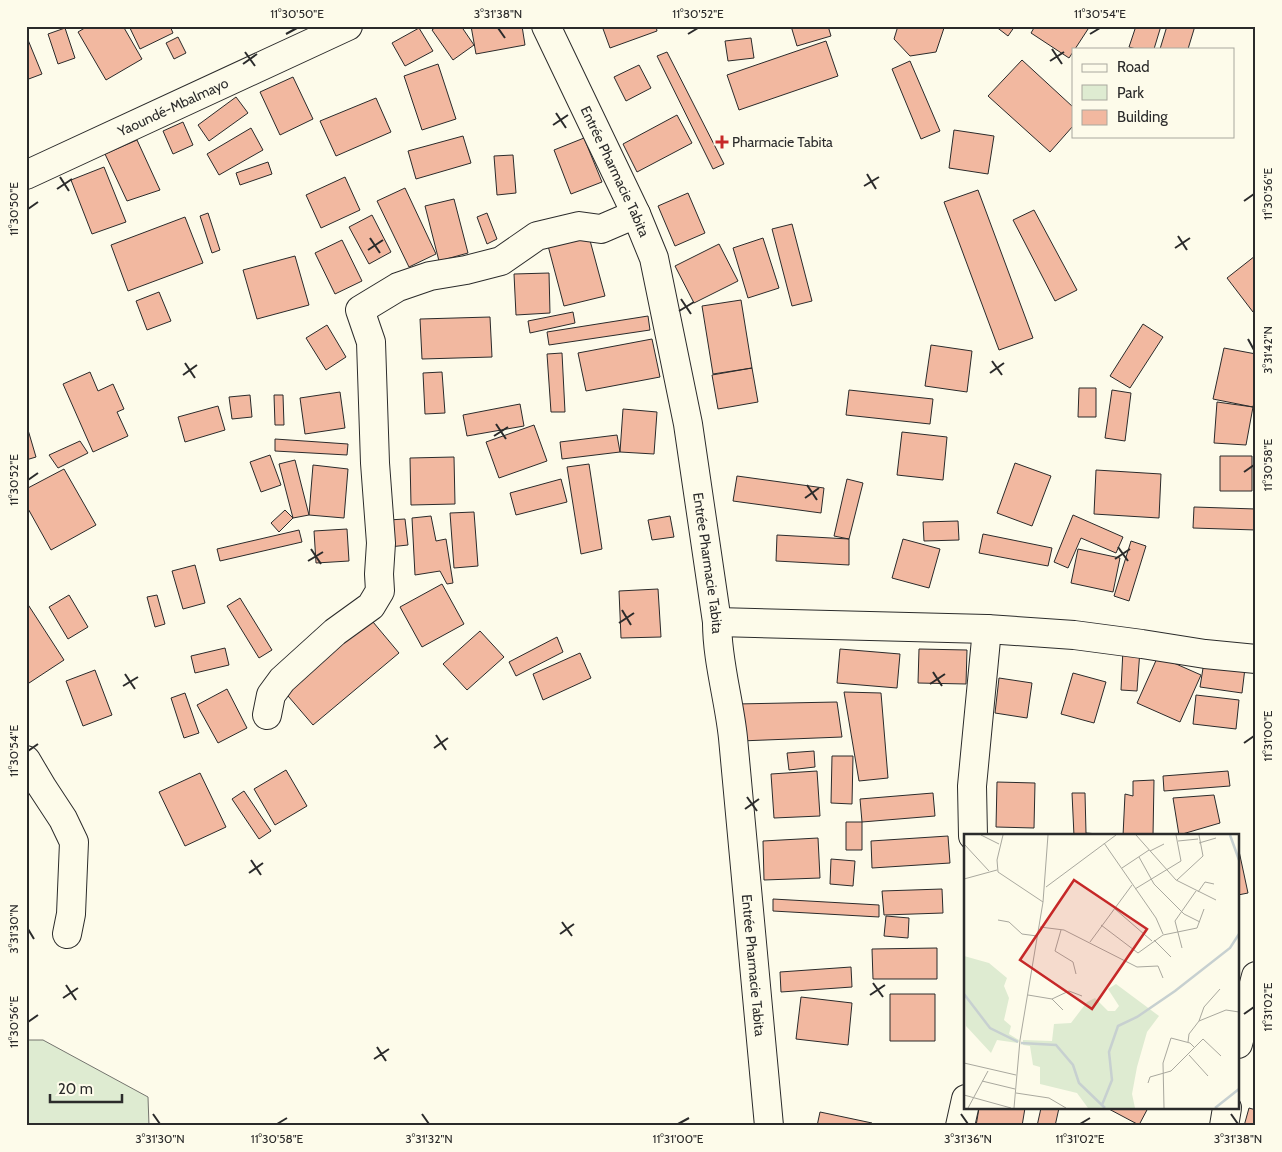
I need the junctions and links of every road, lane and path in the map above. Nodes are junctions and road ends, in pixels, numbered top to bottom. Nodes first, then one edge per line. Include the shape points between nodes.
1 (348, 26) edge
2 (546, 26) edge
3 (26, 175) edge
4 (636, 214) junction
5 (717, 622) junction
6 (987, 629) junction
7 (1256, 659) edge
8 (267, 715) dead end
9 (26, 760) edge
10 (973, 834) edge
11 (67, 934) dead end
12 (1256, 976) edge
13 (1240, 1036) edge
14 (964, 1108) edge
15 (1227, 1110) edge
16 (769, 1126) edge
17 (960, 1126) edge
18 (1224, 1126) edge

1 - 3 main road, Yaoundé-Mbalmayo
2 - 4 main road, Entrée Pharmacie Tabita
4 - 5 main road, Entrée Pharmacie Tabita via 654,258 688,424
4 - 8 main road via 601,229 579,226 537,236 501,261 430,276 398,287 360,310 370,342 381,543 380,591 371,606 335,632 282,680 270,695
5 - 6 main road
5 - 16 main road, Entrée Pharmacie Tabita via 732,729
6 - 7 main road via 1074,635
6 - 10 main road via 972,786
9 - 11 main road via 74,842
12 - 13 main road
14 - 17 main road
15 - 18 main road

